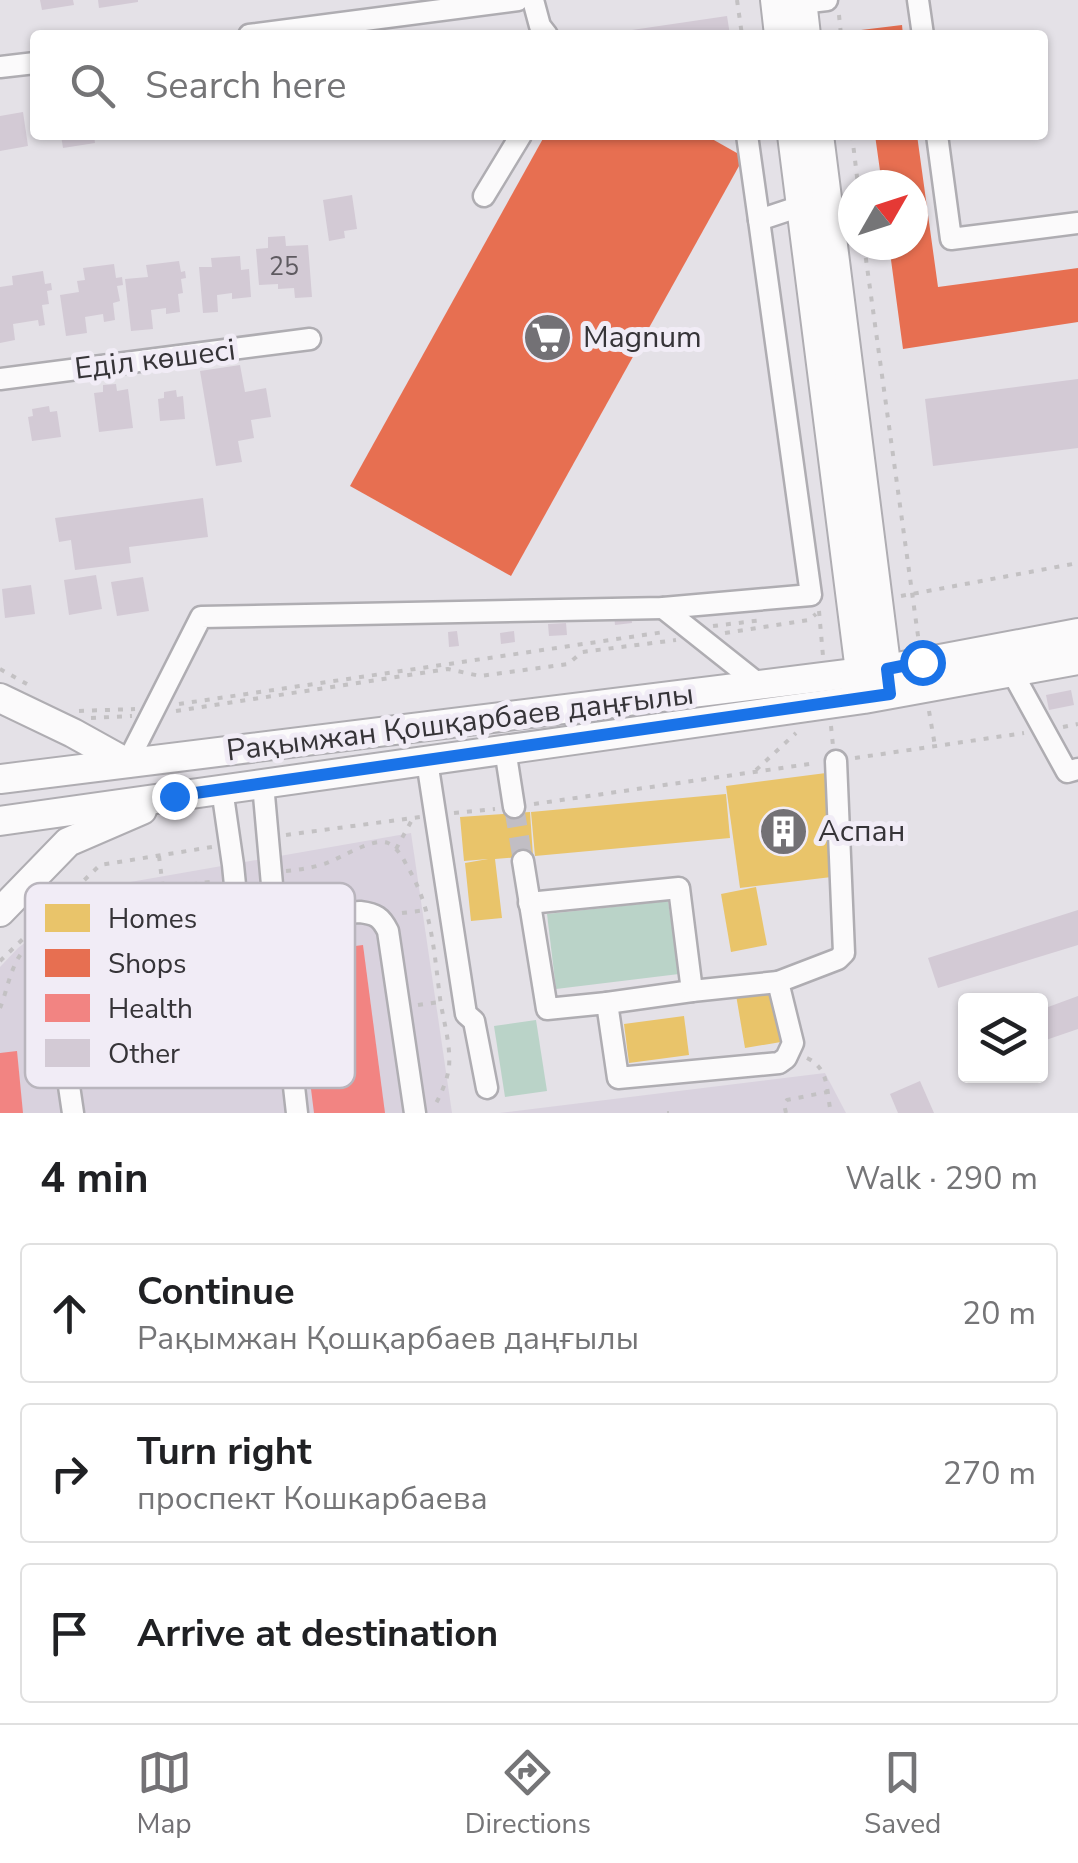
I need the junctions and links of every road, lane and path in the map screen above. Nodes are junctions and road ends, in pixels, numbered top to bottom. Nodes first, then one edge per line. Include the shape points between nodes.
1 (518, 0) edge
2 (532, 0) edge
3 (737, 0) edge
4 (838, 0) edge
5 (918, 0) edge
6 (796, 2) edge
7 (287, 30) edge
8 (543, 30) edge
9 (741, 30) edge
10 (782, 30) edge
11 (804, 30) edge
12 (841, 30) edge
13 (922, 30) edge
14 (30, 64) edge
15 (0, 68) edge
16 (518, 140) edge
17 (793, 140) edge
18 (820, 140) edge
19 (853, 140) edge
20 (938, 140) edge
21 (748, 141) edge
22 (856, 170) edge
23 (484, 196) dead end
24 (801, 206) junction
25 (758, 220) junction
26 (1078, 223) edge
27 (866, 260) edge
28 (310, 339) dead end
29 (0, 380) edge
30 (1078, 563) edge
31 (911, 594) junction
32 (894, 598) dead end
33 (663, 608) junction
34 (1078, 618) edge
35 (694, 633) junction
36 (1078, 633) edge
37 (1036, 641) junction
38 (1078, 660) edge
39 (0, 670) edge
40 (1012, 672) junction
41 (924, 675) junction
42 (876, 684) junction
43 (760, 685) junction
44 (30, 686) dead end
45 (0, 698) edge
46 (828, 704) junction
47 (69, 706) dead end
48 (154, 711) junction
49 (75, 715) dead end
50 (936, 746) dead end
51 (506, 750) junction
52 (427, 760) junction
53 (836, 761) joint
54 (127, 764) junction
55 (1078, 770) edge
56 (754, 772) dead end
57 (0, 779) edge
58 (263, 784) junction
59 (222, 789) junction
60 (174, 796) junction
61 (514, 807) tunnel mouth
62 (412, 818) dead end
63 (0, 821) edge
64 (396, 850) dead end
65 (159, 856) dead end
66 (522, 860) tunnel mouth
67 (222, 881) dead end
68 (28, 883) edge
69 (162, 883) edge
70 (211, 883) edge
71 (235, 883) edge
72 (272, 883) edge
73 (25, 886) edge
74 (529, 903) junction
75 (427, 910) dead end
76 (0, 912) edge
77 (355, 912) edge
78 (402, 913) dead end
79 (25, 950) edge
80 (778, 982) junction
81 (692, 991) junction
82 (441, 1002) dead end
83 (607, 1003) junction
84 (414, 1006) dead end
85 (0, 1008) edge
86 (790, 1050) junction
87 (69, 1088) edge
88 (293, 1088) edge
89 (487, 1088) dead end
90 (827, 1092) junction
91 (73, 1113) edge
92 (296, 1113) edge
93 (415, 1113) edge
94 (786, 1113) edge
95 (831, 1113) edge

1 - 7 street
2 - 8 street
3 - 9 path
4 - 12 path
5 - 13 street
6 - 10 main road
6 - 11 main road
14 - 15 street
16 - 23 street
17 - 24 main road
18 - 42 main road
19 - 22 path
20 - 26 street via 951,239
21 - 25 street
24 - 25 street
24 - 42 main road
25 - 33 street via 811,595
27 - 31 path
28 - 29 street, Еділ көшесі
30 - 31 path
31 - 32 path
31 - 41 path
33 - 35 street
33 - 48 street via 201,616
34 - 37 main road
35 - 35 path via 808,620 818,613
35 - 43 street
35 - 48 path
35 - 48 path via 582,652 568,664 480,676 448,670
36 - 37 main road, Рақымжан Қошқарбаев даңғылы
37 - 41 main road, Рақымжан Қошқарбаев даңғылы
38 - 40 main road, Рақымжан Қошқарбаев даңғылы
39 - 44 path
40 - 41 main road, Рақымжан Қошқарбаев даңғылы
40 - 55 street via 1067,772
41 - 42 main road, Рақымжан Қошқарбаев даңғылы
41 - 50 path
42 - 43 main road, Рақымжан Қошқарбаев даңғылы
42 - 46 main road
43 - 54 main road, Рақымжан Қошқарбаев даңғылы
45 - 54 main road
46 - 51 main road
46 - 53 path
46 - 56 path
47 - 48 path
48 - 49 path
48 - 54 street
51 - 52 main road
51 - 61 street
52 - 58 main road
52 - 89 street via 466,1014 474,1021
53 - 80 street via 844,953
54 - 57 main road, Рақымжан Қошқарбаев даңғылы
58 - 59 main road
58 - 72 street
59 - 60 main road
59 - 71 street
60 - 63 main road
60 - 68 main road via 68,842
62 - 64 path
65 - 69 path
66 - 74 street
67 - 70 path
73 - 76 main road
74 - 81 street via 679,888
74 - 83 street via 546,1010
75 - 78 path
77 - 93 street via 382,918 388,931
79 - 85 path
80 - 81 street
80 - 86 street
81 - 83 street
82 - 84 path
83 - 86 street via 618,1078 779,1063
86 - 90 path via 826,1072
87 - 91 street
88 - 92 street
90 - 94 path via 787,1100
90 - 95 path

